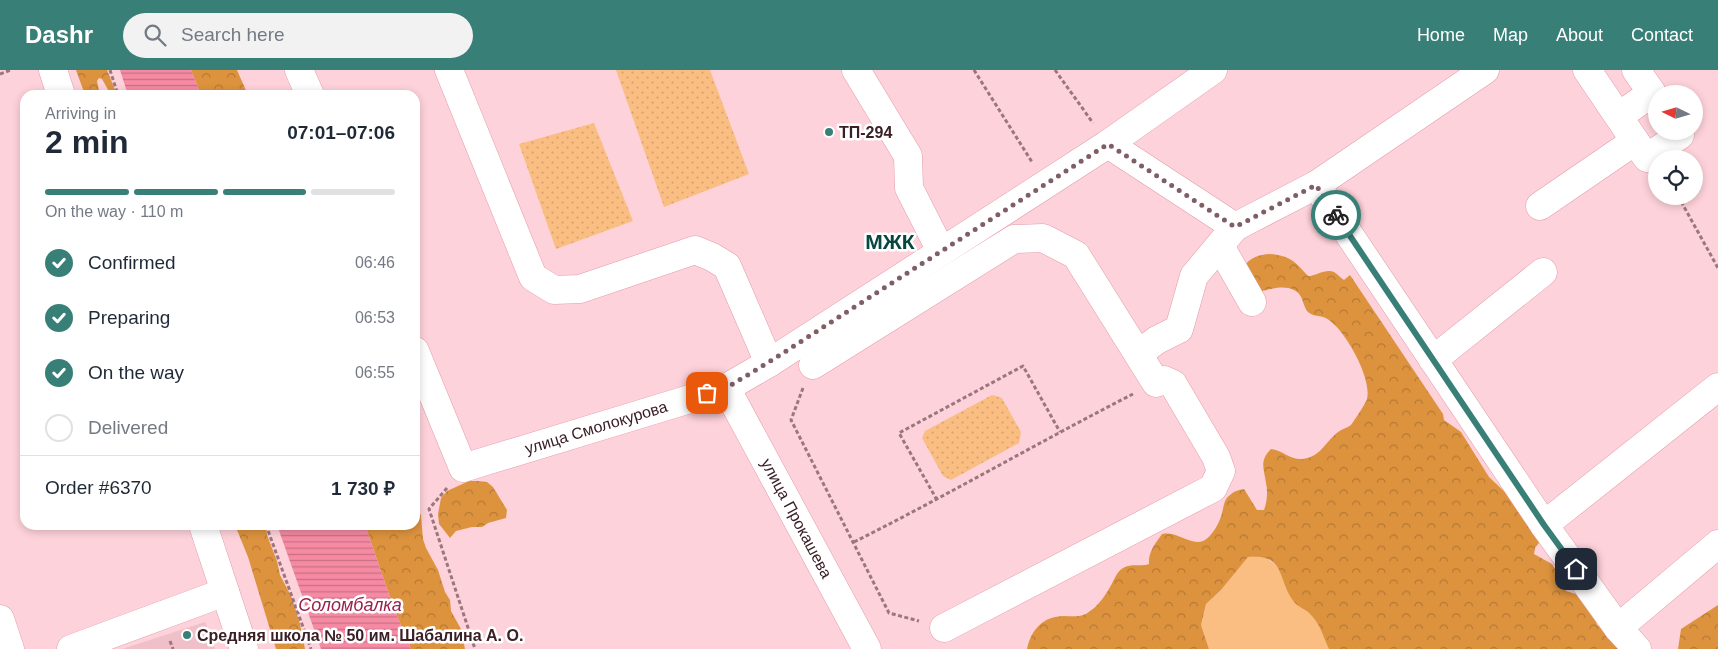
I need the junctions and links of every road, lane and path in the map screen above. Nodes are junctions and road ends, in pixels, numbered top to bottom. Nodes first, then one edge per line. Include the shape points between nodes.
1 (11, 70) edge
2 (53, 70) edge
3 (110, 70) edge
4 (299, 70) edge
5 (449, 70) edge
6 (856, 70) edge
7 (974, 70) edge
8 (1055, 70) edge
9 (1485, 70) edge
10 (1587, 70) edge
11 (1636, 70) edge
12 (1206, 72) edge
13 (0, 74) edge
14 (1648, 88) edge
15 (59, 90) edge
16 (116, 90) edge
17 (308, 90) edge
18 (1648, 100) edge
19 (1619, 116) junction
20 (1673, 140) edge
21 (1635, 141) junction
22 (1108, 144) junction
23 (1045, 184) junction
24 (1316, 185) junction
25 (1683, 205) edge
26 (1540, 206) dead end
27 (1228, 236) junction
28 (941, 251) junction
29 (1718, 268) edge
30 (1542, 272) dead end
31 (1252, 302) dead end
32 (1138, 354) junction
33 (1433, 360) junction
34 (769, 362) junction
35 (420, 363) edge
36 (813, 365) joint
37 (1156, 383) junction
38 (1718, 387) edge
39 (726, 388) junction
40 (1060, 432) junction
41 (463, 468) junction
42 (937, 500) junction
43 (1544, 525) junction
44 (205, 530) edge
45 (268, 530) edge
46 (854, 542) junction
47 (1718, 544) edge
48 (225, 592) junction
49 (0, 618) edge
50 (944, 628) joint
51 (1618, 628) junction
52 (10, 649) edge
53 (71, 649) edge
54 (244, 649) edge
55 (311, 649) edge
56 (475, 649) edge
57 (867, 649) edge
58 (1637, 649) edge

1 - 13 path
2 - 15 street
3 - 16 path
4 - 17 street
5 - 34 street via 533,277 554,290 580,288 695,250 727,266
6 - 28 street via 908,156 909,188
7 - 23 path
8 - 22 path
9 - 24 street
10 - 19 street
11 - 14 street
12 - 22 street, улица Смолокурова
18 - 19 street
19 - 21 street
20 - 21 street via 1647,158
21 - 26 street
22 - 23 street, улица Смолокурова
22 - 27 street
23 - 28 street, улица Смолокурова
24 - 27 street
24 - 33 street
25 - 29 path
27 - 31 street
27 - 32 street via 1194,276 1178,329
28 - 34 street, улица Смолокурова
30 - 33 street
32 - 36 street via 1076,254 1043,238 1014,239
32 - 37 street
33 - 43 street
34 - 39 street, улица Смолокурова
35 - 41 street
36 - 46 path via 791,420
37 - 40 path
37 - 50 street via 1164,380 1173,384 1216,457 1221,471 1214,488
38 - 43 street
39 - 41 street, улица Смолокурова
39 - 57 street, улица Прокашева
40 - 42 path
40 - 42 path via 1023,366 899,433
41 - 56 path via 430,509
42 - 46 path
43 - 51 street
44 - 48 street
45 - 55 path
46 - 50 path via 889,613
47 - 51 street
48 - 53 street
48 - 54 street
49 - 52 street
51 - 58 street

